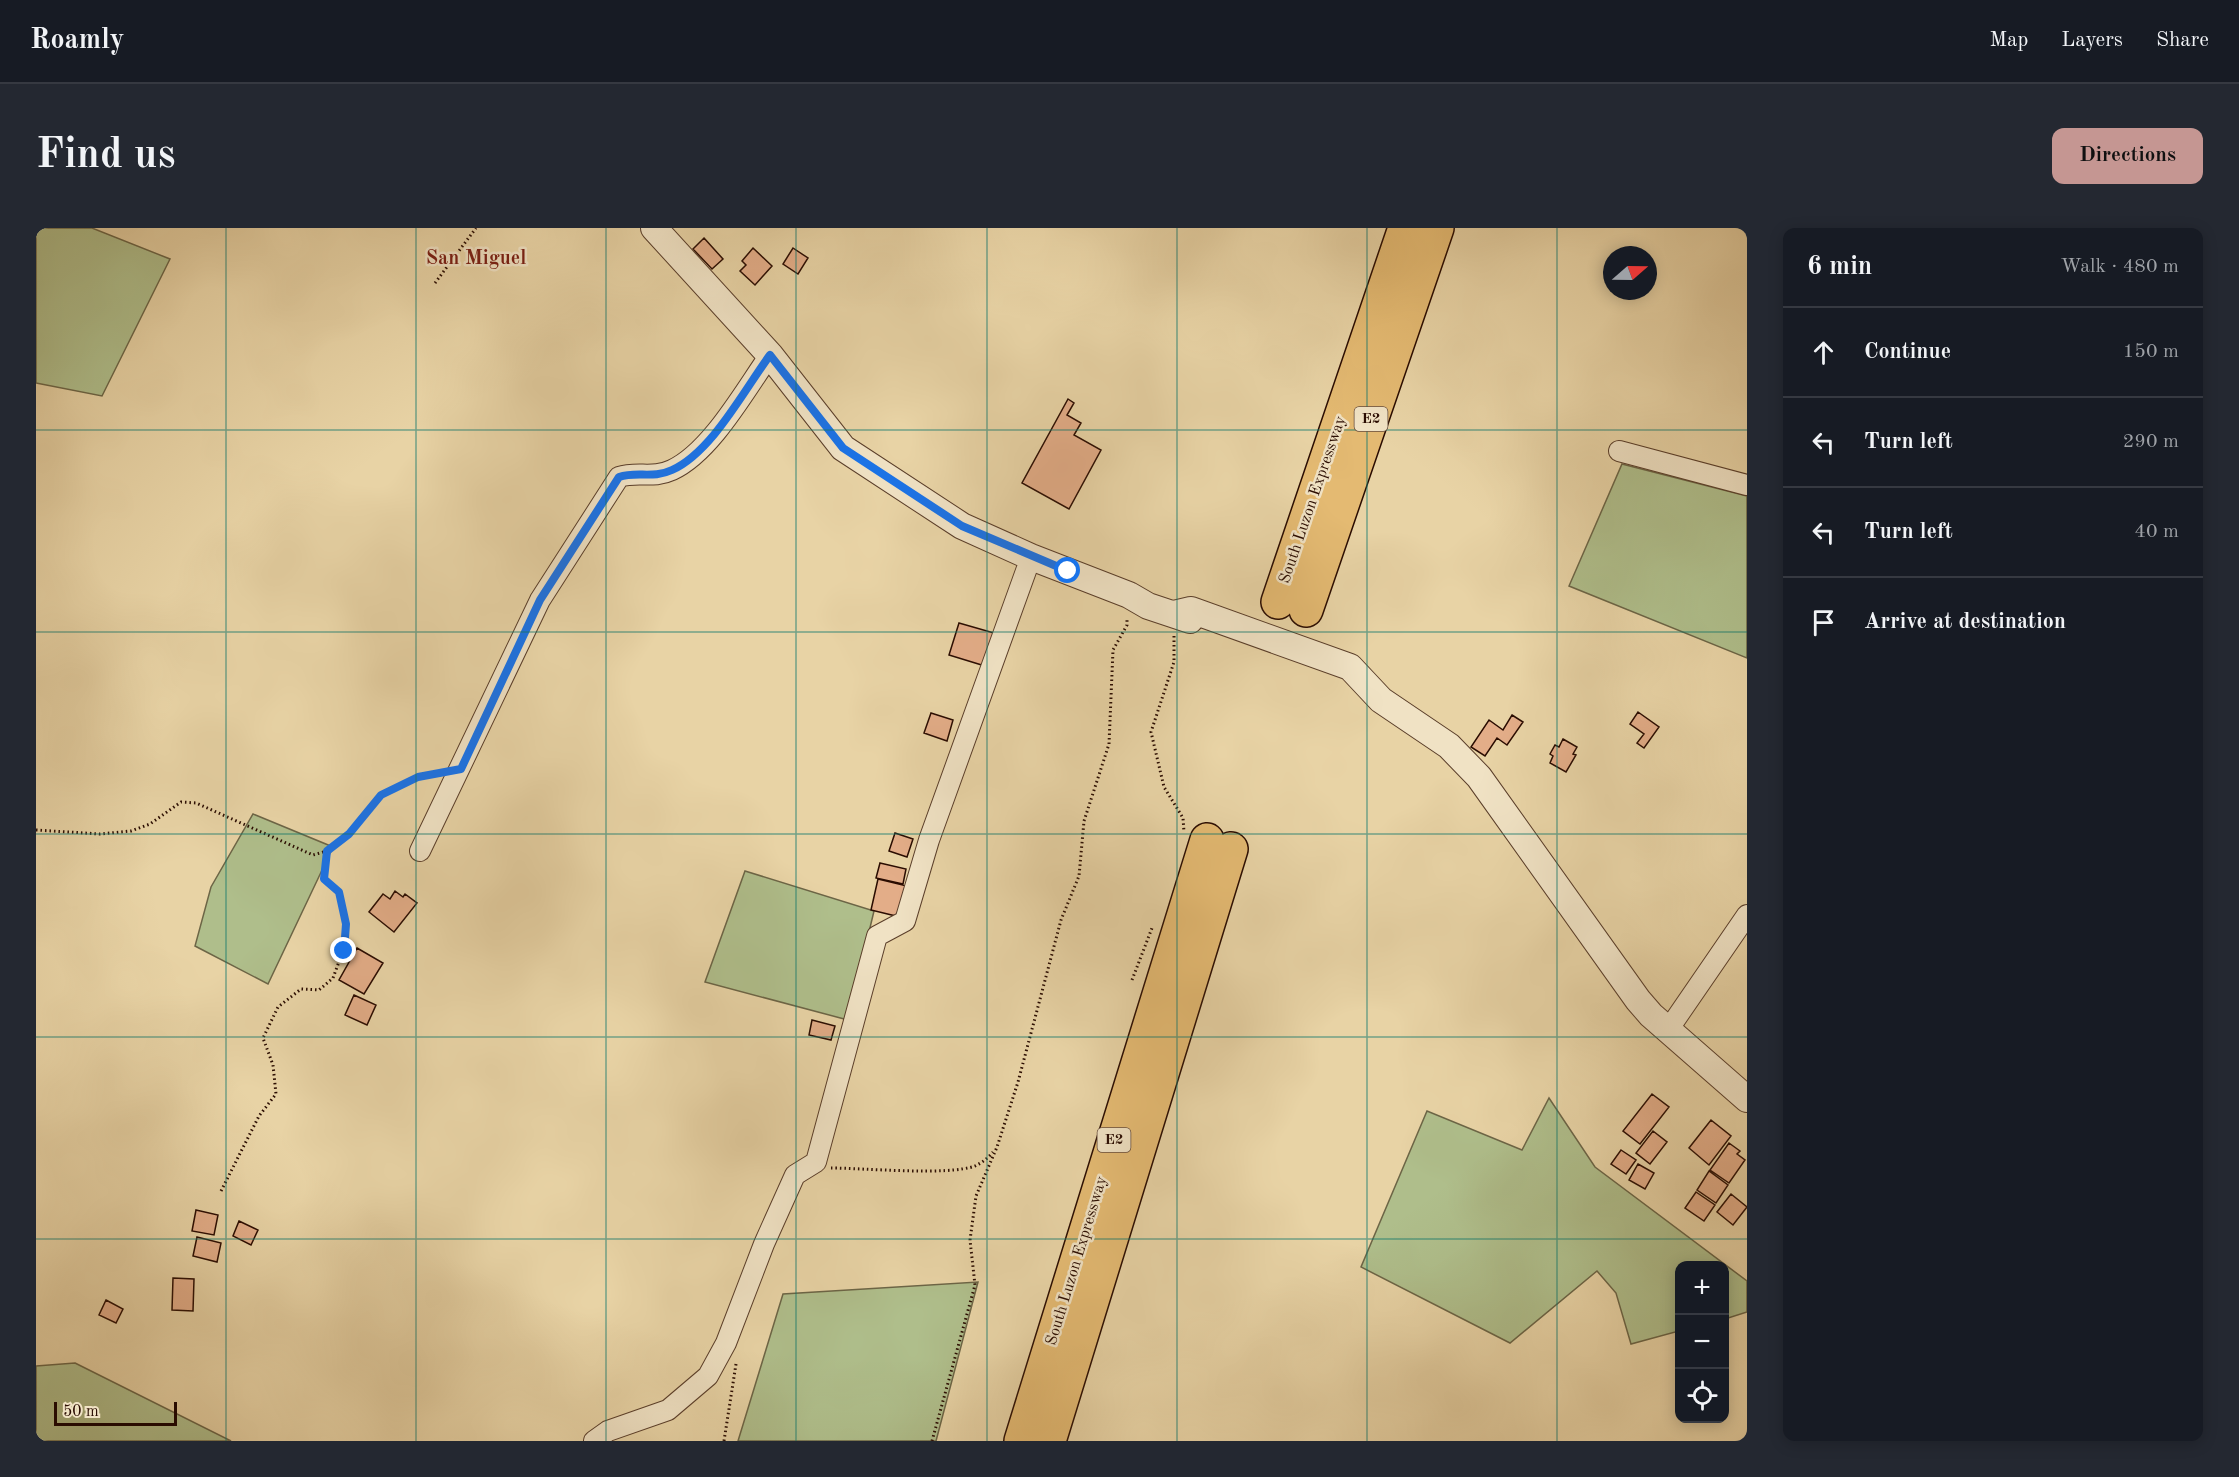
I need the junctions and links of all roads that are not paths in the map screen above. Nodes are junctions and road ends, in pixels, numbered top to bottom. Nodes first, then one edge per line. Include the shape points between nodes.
1 (654, 228) edge
2 (1405, 228) edge
3 (1437, 228) edge
4 (770, 355) junction
5 (1619, 451) dead end
6 (1747, 485) edge
7 (1032, 557) junction
8 (1174, 614) junction
9 (1216, 630) dead end
10 (420, 850) dead end
11 (1747, 915) edge
12 (1668, 1030) junction
13 (1747, 1098) edge
14 (594, 1441) edge
15 (1021, 1441) edge
16 (1049, 1441) edge

1 - 4 street
2 - 3 highway, South Luzon Expressway / E2 via 1292,606
4 - 7 street via 843,448 962,526
4 - 10 street via 703,448 673,470 651,477 634,472 619,477 540,600
5 - 6 street
7 - 8 street
7 - 14 street via 929,840 905,921 877,936 816,1162 795,1175 726,1343 708,1377 668,1410 608,1431
8 - 9 street
8 - 12 street via 1191,610 1350,667 1381,700 1449,746 1479,777 1638,1000
11 - 12 street
12 - 13 street
15 - 16 highway, South Luzon Expressway / E2 via 1207,842

